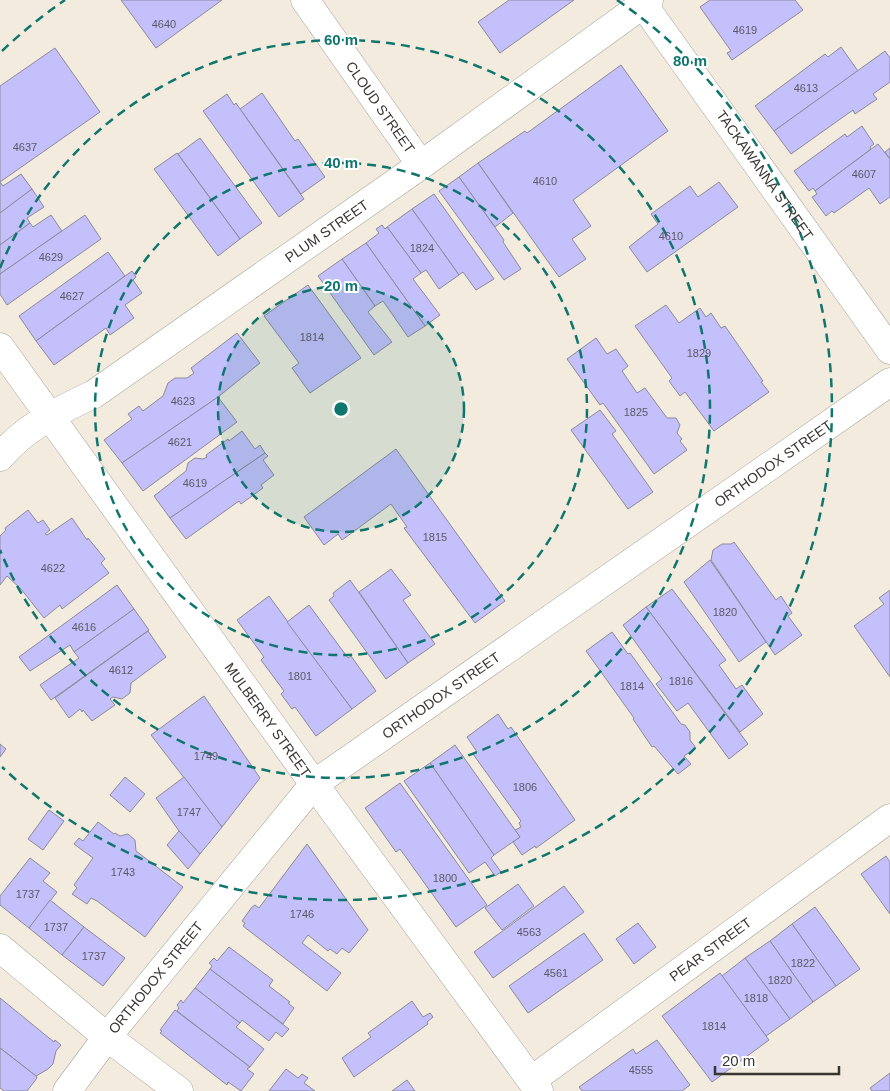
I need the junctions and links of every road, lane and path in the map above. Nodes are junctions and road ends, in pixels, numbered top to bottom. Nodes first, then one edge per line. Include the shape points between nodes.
1 (305, 0) edge
2 (644, 1) edge
3 (421, 165) junction
4 (0, 347) edge
5 (890, 350) edge
6 (890, 382) edge
7 (50, 416) junction
8 (0, 457) edge
9 (314, 784) junction
10 (890, 818) edge
11 (0, 948) edge
12 (107, 1037) junction
13 (535, 1086) edge
14 (67, 1091) edge
15 (180, 1091) edge

1 - 3 street, CLOUD STREET
2 - 3 street, PLUM STREET
2 - 5 street, TACKAWANNA STREET
3 - 7 street, PLUM STREET via 94,394
4 - 7 street, MULBERRY STREET
6 - 9 street, ORTHODOX STREET
7 - 8 street, PLUM STREET via 10,445
7 - 9 street, MULBERRY STREET
9 - 12 street, ORTHODOX STREET
9 - 13 street, MULBERRY STREET
10 - 13 street, PEAR STREET
11 - 12 street
12 - 14 street, ORTHODOX STREET
12 - 15 street

